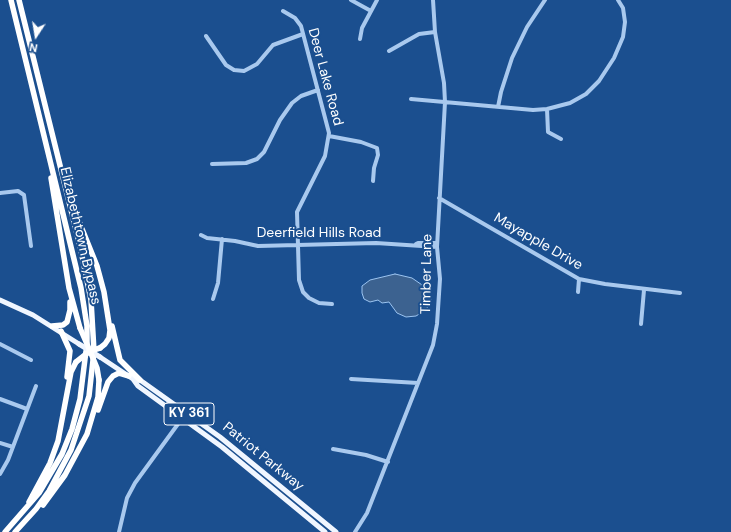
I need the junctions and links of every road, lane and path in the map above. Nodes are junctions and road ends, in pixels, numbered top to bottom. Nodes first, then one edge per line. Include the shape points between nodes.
1 (11, 0) edge
2 (19, 0) edge
3 (350, 0) edge
4 (377, 0) edge
5 (433, 0) edge
6 (545, 0) edge
7 (618, 0) edge
8 (283, 11) dead end
9 (371, 11) junction
10 (435, 32) junction
11 (303, 34) junction
12 (206, 36) dead end
13 (360, 39) dead end
14 (389, 51) dead end
15 (318, 90) junction
16 (411, 99) dead end
17 (445, 102) junction
18 (498, 107) junction
19 (548, 109) junction
20 (51, 129) junction
21 (329, 136) junction
22 (561, 139) dead end
23 (46, 146) junction
24 (212, 164) dead end
25 (373, 181) dead end
26 (0, 192) edge
27 (439, 198) junction
28 (201, 236) dead end
29 (222, 240) junction
30 (297, 244) junction
31 (437, 245) junction
32 (31, 246) dead end
33 (579, 279) junction
34 (69, 288) junction
35 (644, 290) junction
36 (104, 292) junction
37 (578, 292) dead end
38 (680, 293) dead end
39 (213, 299) dead end
40 (0, 300) edge
41 (332, 304) dead end
42 (641, 324) dead end
43 (52, 326) junction
44 (61, 331) junction
45 (0, 344) edge
46 (90, 351) junction
47 (31, 360) dead end
48 (131, 377) junction
49 (350, 379) dead end
50 (140, 380) junction
51 (418, 382) junction
52 (36, 386) dead end
53 (66, 397) junction
54 (0, 399) edge
55 (27, 409) junction
56 (186, 413) junction
57 (183, 418) junction
58 (87, 434) junction
59 (0, 443) edge
60 (13, 447) junction
61 (333, 449) dead end
62 (388, 462) junction
63 (0, 474) edge
64 (21, 515) junction
65 (21, 526) junction
66 (5, 532) edge
67 (15, 532) edge
68 (119, 532) edge
69 (325, 532) edge
70 (336, 532) edge
71 (355, 532) edge

1 - 23 highway, Elizabethtown Bypass
2 - 20 highway, Elizabethtown Bypass
3 - 9 street
4 - 9 street
5 - 10 street, Timber Lane
6 - 18 street via 527,27 512,58
7 - 19 street via 624,12 624,30 609,68 582,96 570,103
8 - 11 street, Deer Lake Road via 297,20
9 - 13 street via 360,33
10 - 14 street via 419,34
10 - 17 street, Timber Lane via 442,65
11 - 12 street via 273,45 252,68 238,71 226,65
11 - 15 street, Deer Lake Road
15 - 21 street, Deer Lake Road
15 - 24 street via 301,96 292,103 282,116 264,152 257,159 246,163
16 - 17 street
17 - 18 street
17 - 27 street, Timber Lane
18 - 19 street
19 - 22 street via 548,132
20 - 36 highway via 77,218
20 - 65 highway, Elizabethtown Bypass via 91,300 94,338 92,373 84,413 68,456 49,490
21 - 25 street via 377,148
21 - 30 street, Deer Lake Road via 325,156 298,208
23 - 34 highway
23 - 64 highway, Elizabethtown Bypass via 83,297 87,326 86,361 80,399 65,446 44,486
26 - 32 street via 18,191 24,195
27 - 31 street, Timber Lane
27 - 33 street, Mayapple Drive
28 - 29 street, Deerfield Hills Road
29 - 30 street, Deerfield Hills Road via 258,246
29 - 39 street via 218,283
30 - 31 street, Deerfield Hills Road via 376,242
30 - 41 street, Deer Lake Road via 299,280 303,292 316,302
31 - 51 street, Timber Lane via 440,279 437,324
33 - 35 street, Mayapple Drive
33 - 37 street
34 - 43 highway via 70,310 67,322
34 - 46 highway, bridge via 80,328
35 - 38 street, Mayapple Drive
35 - 42 street
36 - 46 highway, bridge via 109,338 100,348
36 - 50 highway via 118,356 124,366
40 - 43 main road, KY 361
43 - 44 main road, KY 361
44 - 46 main road, Patriot Parkway / KY 361, bridge
44 - 53 highway via 70,351
45 - 47 street
46 - 48 main road, Patriot Parkway / KY 361, bridge
46 - 53 highway, bridge via 76,362 71,372
46 - 58 highway, bridge via 97,368 98,397
48 - 50 main road, Patriot Parkway / KY 361
48 - 57 main road, Patriot Parkway / KY 361 via 138,386
48 - 58 highway via 119,373 108,382
49 - 51 street
50 - 56 main road, Patriot Parkway / KY 361
51 - 62 street, Timber Lane
52 - 55 street
53 - 64 highway via 58,441 50,463
54 - 55 street
55 - 60 street
56 - 57 street
56 - 70 main road, Patriot Parkway / KY 361 via 220,437
57 - 68 street via 135,483 127,498
57 - 69 main road, Patriot Parkway / KY 361
58 - 65 highway via 54,492 37,513
59 - 60 street
60 - 63 street
61 - 62 street
62 - 71 street, Timber Lane via 367,513
64 - 66 highway, Elizabethtown Bypass
65 - 67 highway, Elizabethtown Bypass

